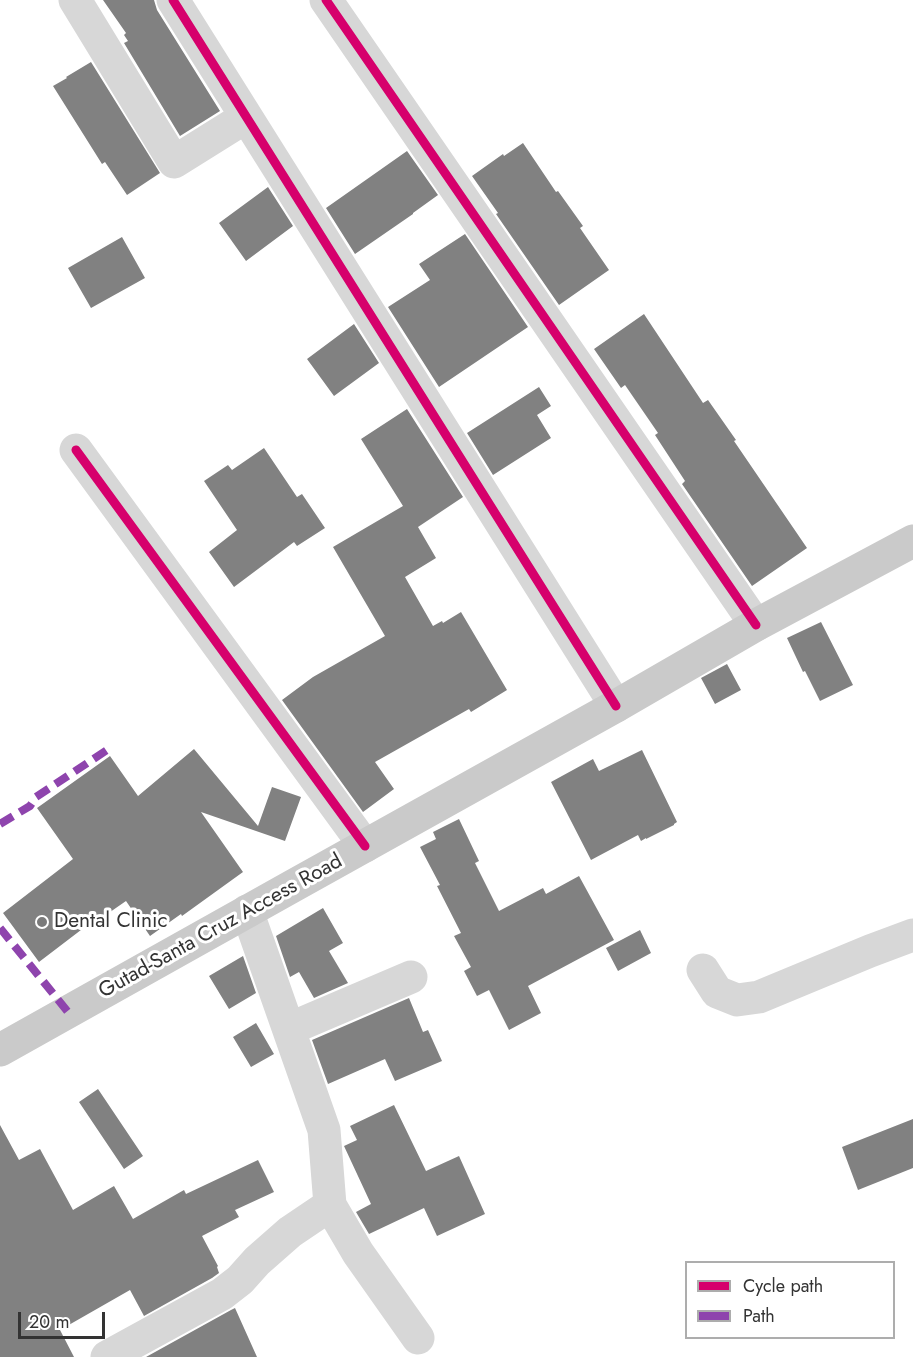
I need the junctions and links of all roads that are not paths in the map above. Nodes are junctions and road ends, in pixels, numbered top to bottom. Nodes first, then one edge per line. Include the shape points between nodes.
1 (75, 0) edge
2 (173, 0) edge
3 (326, 0) edge
4 (246, 117) junction
5 (75, 450) dead end
6 (913, 541) edge
7 (756, 625) junction
8 (616, 706) junction
9 (365, 846) junction
10 (247, 911) junction
11 (913, 935) edge
12 (703, 970) dead end
13 (411, 977) dead end
14 (289, 1029) junction
15 (0, 1050) edge
16 (330, 1206) junction
17 (418, 1338) dead end
18 (107, 1357) edge

1 - 4 street via 174,162
2 - 4 street
3 - 7 street
4 - 8 street
5 - 9 street
6 - 7 main road, Gutad-Santa Cruz Access Road
7 - 8 main road, Gutad-Santa Cruz Access Road
8 - 9 main road, Gutad-Santa Cruz Access Road
9 - 10 main road, Gutad-Santa Cruz Access Road
10 - 14 street
10 - 15 main road, Gutad-Santa Cruz Access Road
11 - 12 street via 759,997 737,1000 717,992
13 - 14 street
14 - 16 street via 324,1130
16 - 17 street
16 - 18 street via 290,1232 222,1294

